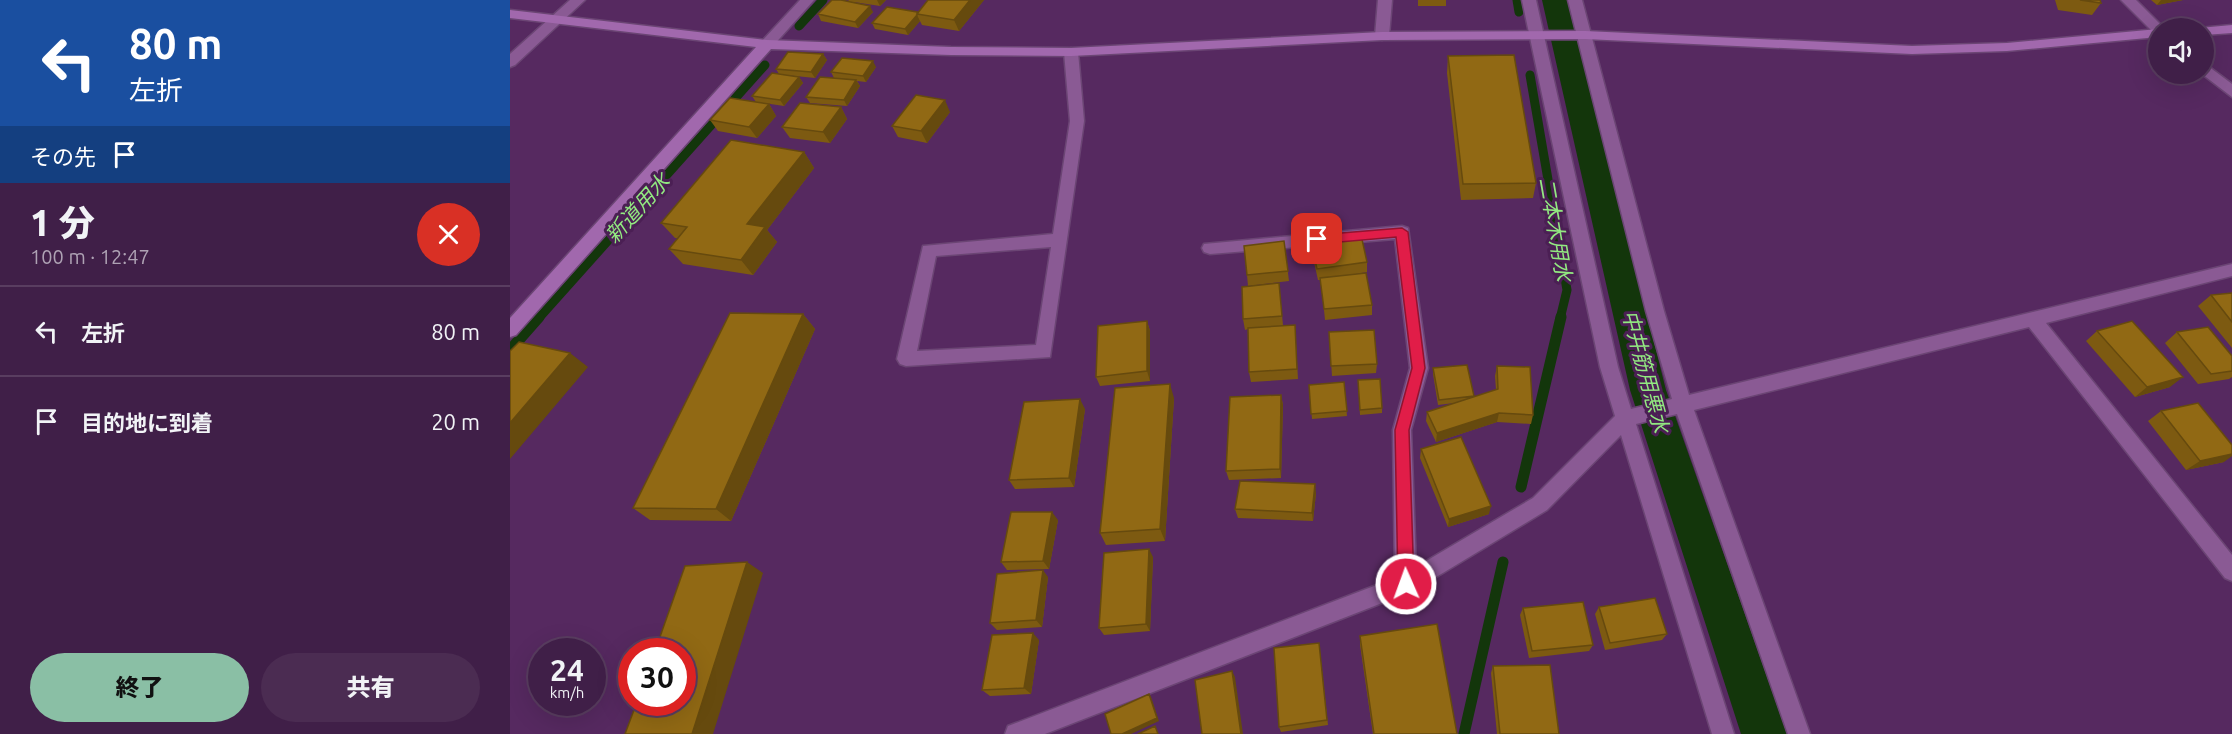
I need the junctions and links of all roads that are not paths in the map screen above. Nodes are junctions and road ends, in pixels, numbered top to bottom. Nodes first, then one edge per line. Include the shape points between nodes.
1 (578, 0) edge
2 (807, 0) edge
3 (1385, 0) edge
4 (1529, 0) edge
5 (1575, 0) edge
6 (2128, 0) edge
7 (510, 14) edge
8 (2148, 19) edge
9 (556, 20) junction
10 (2232, 29) edge
11 (2214, 30) edge
12 (2148, 34) edge
13 (1545, 35) junction
14 (1579, 35) junction
15 (1382, 36) junction
16 (767, 44) junction
17 (1071, 52) junction
18 (510, 62) edge
19 (2214, 77) edge
20 (2232, 92) edge
21 (1060, 240) junction
22 (1210, 248) dead end
23 (2232, 270) edge
24 (2031, 318) junction
25 (510, 330) edge
26 (1682, 403) junction
27 (1624, 419) junction
28 (2232, 571) edge
29 (1406, 584) junction
30 (1016, 734) edge
31 (1724, 734) edge
32 (1799, 734) edge

1 - 9 street
2 - 16 street
3 - 15 street
4 - 13 street
5 - 14 street
6 - 8 street
7 - 9 street
9 - 16 street
9 - 18 street
10 - 11 street
12 - 14 street via 2007,47 1912,50
13 - 14 street
13 - 15 street
13 - 27 street via 1609,367
14 - 26 street
15 - 17 street
16 - 17 street
16 - 25 street
17 - 21 street via 1077,121
19 - 20 street
21 - 21 street via 1044,352 906,359 929,250
22 - 29 street via 1402,232 1419,368 1402,430
23 - 24 street
24 - 26 street
24 - 28 street
26 - 27 street
26 - 32 street
27 - 29 street via 1540,504
27 - 31 street
29 - 30 street

